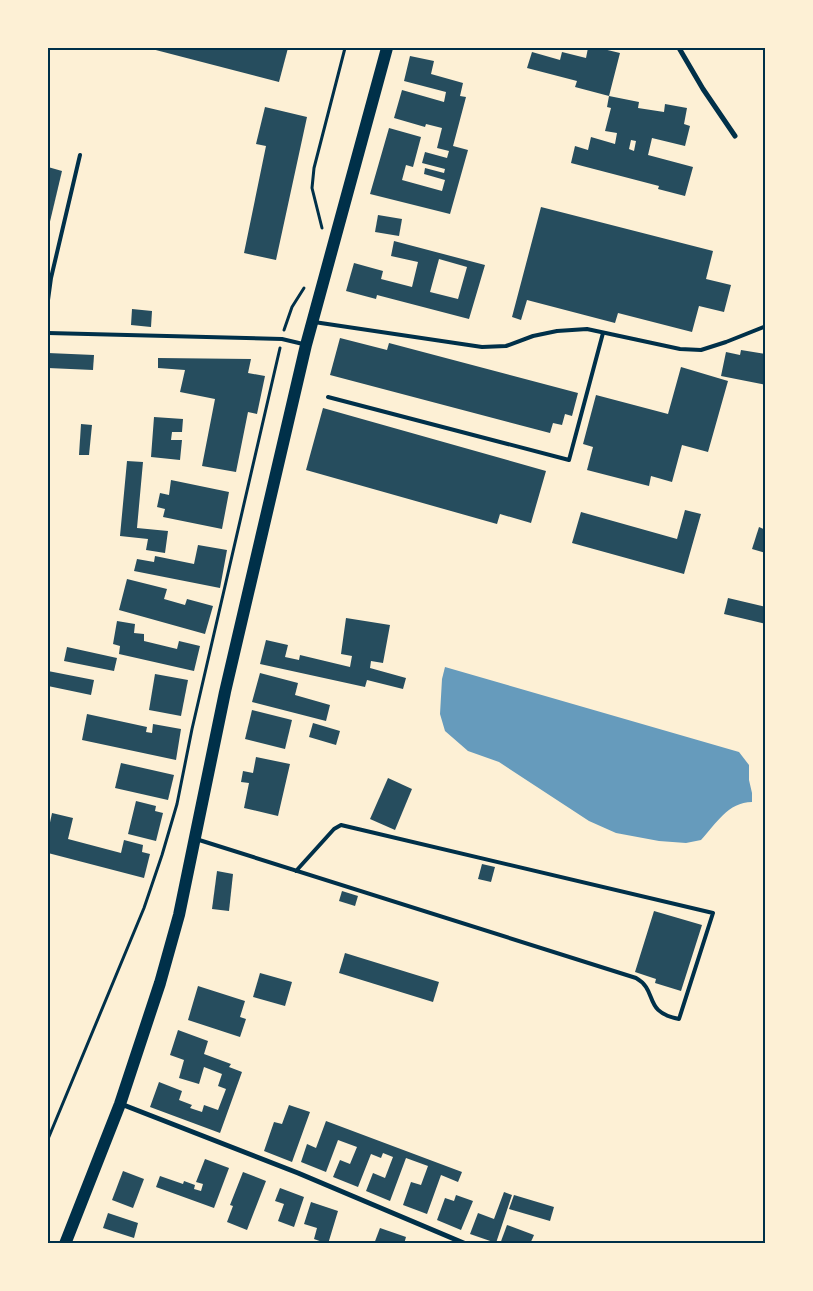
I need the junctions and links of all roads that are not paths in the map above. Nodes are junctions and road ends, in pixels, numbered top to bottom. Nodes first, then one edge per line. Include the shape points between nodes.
1 (386, 48) edge
2 (680, 48) edge
3 (735, 136) dead end
4 (80, 155) dead end
5 (48, 300) edge
6 (312, 322) junction
7 (766, 326) edge
8 (48, 333) edge
9 (603, 333) junction
10 (306, 345) junction
11 (328, 397) dead end
12 (195, 839) junction
13 (296, 871) junction
14 (120, 1104) junction
15 (65, 1244) edge
16 (466, 1244) edge

1 - 6 main road
2 - 3 street
4 - 5 lane
6 - 9 lane via 482,347 506,346 557,331 587,329
6 - 10 main road
7 - 9 lane via 701,350 680,349
8 - 10 lane via 282,339
9 - 11 lane via 569,460
10 - 12 main road via 225,692
12 - 13 lane
12 - 14 main road via 160,983
13 - 13 lane via 341,825 713,914 679,1019 658,1011 643,982 636,978
14 - 15 main road
14 - 16 street via 298,1173

